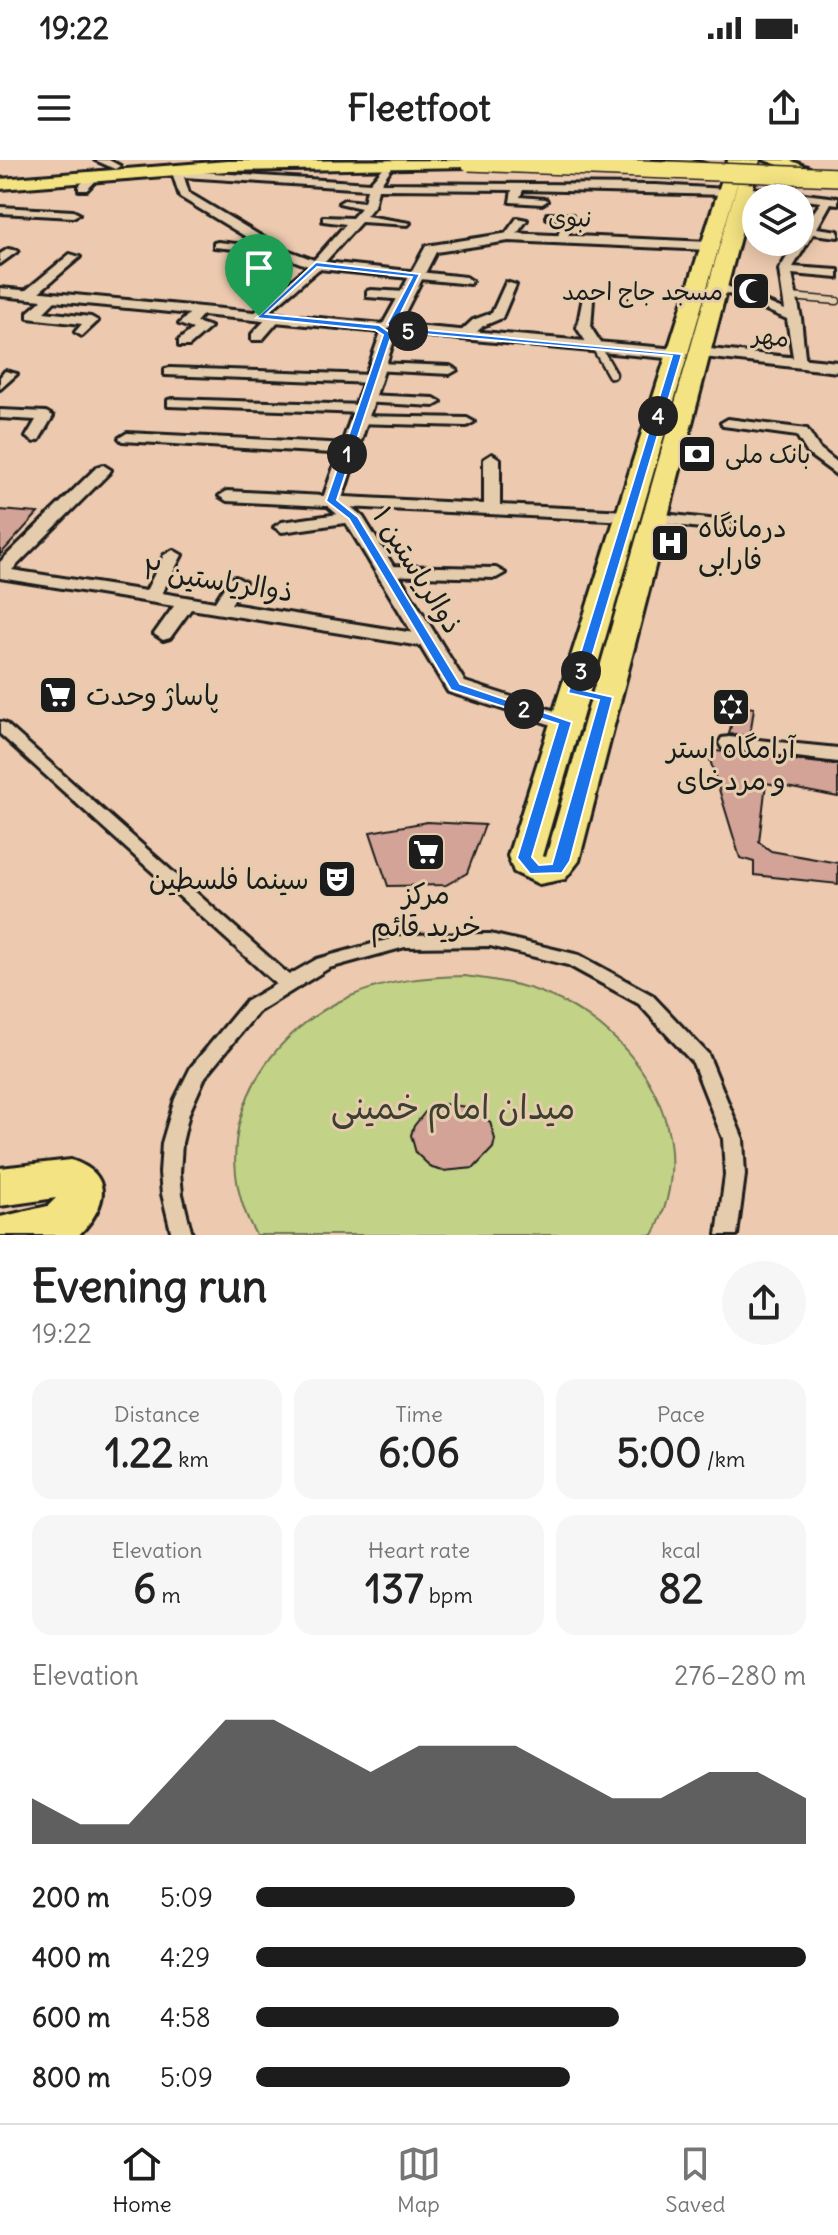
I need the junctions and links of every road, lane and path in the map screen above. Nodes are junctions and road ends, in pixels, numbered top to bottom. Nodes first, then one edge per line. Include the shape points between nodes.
1 (213, 160) edge
2 (561, 160) edge
3 (653, 160) edge
4 (772, 160) edge
5 (390, 163) junction
6 (442, 163) junction
7 (668, 163) edge
8 (115, 165) edge
9 (177, 172) junction
10 (739, 175) edge
11 (797, 175) junction
12 (0, 176) edge
13 (838, 176) edge
14 (283, 179) junction
15 (0, 186) edge
16 (519, 186) junction
17 (83, 188) dead end
18 (371, 196) junction
19 (272, 198) dead end
20 (389, 198) dead end
21 (542, 201) dead end
22 (833, 201) edge
23 (344, 203) dead end
24 (0, 210) edge
25 (73, 214) dead end
26 (551, 216) dead end
27 (327, 219) dead end
28 (356, 220) junction
29 (521, 220) dead end
30 (814, 222) edge
31 (404, 223) dead end
32 (814, 231) edge
33 (838, 234) edge
34 (564, 237) junction
35 (498, 242) junction
36 (218, 245) dead end
37 (709, 246) junction
38 (431, 249) joint
39 (12, 251) dead end
40 (282, 252) junction
41 (793, 256) edge
42 (74, 257) dead end
43 (0, 260) edge
44 (316, 265) junction
45 (785, 270) junction
46 (838, 274) edge
47 (417, 275) junction
48 (466, 281) dead end
49 (510, 285) dead end
50 (718, 287) junction
51 (1, 293) edge
52 (29, 294) junction
53 (371, 294) dead end
54 (406, 296) junction
55 (53, 297) junction
56 (791, 297) junction
57 (587, 300) dead end
58 (837, 301) edge
59 (200, 311) junction
60 (267, 317) junction
61 (795, 318) junction
62 (390, 329) junction
63 (82, 332) dead end
64 (464, 336) junction
65 (257, 337) dead end
66 (184, 343) dead end
67 (597, 348) junction
68 (688, 353) junction
69 (242, 358) dead end
70 (801, 363) junction
71 (838, 367) edge
72 (450, 370) dead end
73 (170, 372) dead end
74 (374, 373) junction
75 (612, 374) dead end
76 (239, 375) junction
77 (434, 402) dead end
78 (173, 403) dead end
79 (362, 409) junction
80 (0, 414) edge
81 (467, 422) dead end
82 (728, 423) dead end
83 (34, 437) dead end
84 (127, 438) dead end
85 (349, 449) junction
86 (492, 459) dead end
87 (103, 470) dead end
88 (838, 471) edge
89 (227, 496) dead end
90 (332, 501) junction
91 (492, 509) junction
92 (628, 516) junction
93 (353, 517) junction
94 (655, 518) junction
95 (727, 526) dead end
96 (282, 527) dead end
97 (173, 555) dead end
98 (385, 571) junction
99 (0, 573) edge
100 (496, 573) dead end
101 (236, 582) dead end
102 (151, 598) junction
103 (186, 603) junction
104 (220, 608) junction
105 (163, 634) dead end
106 (427, 641) junction
107 (574, 693) junction
108 (607, 697) junction
109 (565, 722) junction
110 (0, 726) edge
111 (729, 743) dead end
112 (838, 755) edge
113 (284, 981) junction
114 (20, 1183) edge
115 (21, 1232) edge
116 (182, 1235) edge
117 (727, 1235) edge

1 - 8 main road
2 - 13 main road, bridge
3 - 7 main road
4 - 11 main road
5 - 6 main road
5 - 9 main road
5 - 18 street
6 - 7 main road
6 - 13 main road, bridge
7 - 10 main road
8 - 9 main road
8 - 12 main road
8 - 15 main road
8 - 17 street
9 - 14 street
9 - 40 street via 184,195
10 - 11 main road
10 - 16 street
10 - 22 street
10 - 37 main road
10 - 50 main road
11 - 13 main road
14 - 18 street
14 - 19 street
16 - 18 street
16 - 21 street via 514,200
18 - 20 street
18 - 23 street
18 - 28 street
22 - 30 street
24 - 25 street
26 - 34 street via 568,217
27 - 28 street
28 - 31 street
28 - 44 street
29 - 35 street
32 - 33 street
34 - 35 street, نبوی
34 - 37 street, نبوی
35 - 38 street, نبوی
36 - 40 street
37 - 68 main road
38 - 47 street, ذوالریاستین ۱
39 - 43 street
40 - 44 street
41 - 45 street
42 - 52 street
44 - 47 street
44 - 60 street
45 - 46 street
45 - 56 street
47 - 48 street
47 - 54 street, ذوالریاستین ۱
49 - 64 street via 497,315
50 - 61 street
50 - 68 main road
51 - 52 street, مهر
52 - 55 street, مهر
53 - 54 street
54 - 62 street, ذوالریاستین ۱
55 - 59 street, مهر
55 - 63 street via 33,315 91,321
56 - 58 lane
56 - 61 street
57 - 67 street via 584,328
59 - 60 street, مهر
59 - 66 street via 186,324 204,327
60 - 62 street, مهر
60 - 65 street
61 - 70 street
62 - 64 street, مهر
62 - 74 street, ذوالریاستین ۱
64 - 67 street, مهر
67 - 68 street, مهر
67 - 75 lane
68 - 70 street, مهر
68 - 92 main road
68 - 94 main road
69 - 76 street
70 - 71 street, مهر
72 - 74 street
73 - 76 street
74 - 76 street
74 - 79 street, ذوالریاستین ۱
77 - 79 street
78 - 79 street
79 - 81 street
79 - 85 street, ذوالریاستین ۱
80 - 83 street via 46,416
82 - 88 street via 802,432 813,451
84 - 85 street
85 - 90 street, ذوالریاستین ۱
86 - 91 street
87 - 99 street
89 - 90 street
90 - 91 street
90 - 93 street, ذوالریاستین ۱
91 - 92 street
92 - 107 main road
93 - 96 street
93 - 98 street, ذوالریاستین ۱
94 - 95 street
94 - 108 main road
97 - 102 street
98 - 100 street
98 - 106 street, ذوالریاستین ۱
99 - 102 street, ذوالریاستین ۲
101 - 104 street
102 - 103 street, ذوالریاستین ۲
103 - 104 street, ذوالریاستین ۲
103 - 105 street
104 - 106 street, ذوالریاستین ۲
106 - 109 street, ذوالریاستین ۱ via 456,687
107 - 108 main road
107 - 109 main road
108 - 109 main road via 562,861 553,871 539,872 528,867 525,856
110 - 113 street
111 - 112 street
113 - 116 street via 244,1011 211,1048 187,1091 173,1138 171,1187
113 - 117 street via 371,946 466,937 516,943 565,957 613,980 656,1011 692,1049 719,1094 733,1140 736,1189
114 - 115 main road via 71,1178 81,1193 74,1214 61,1223

